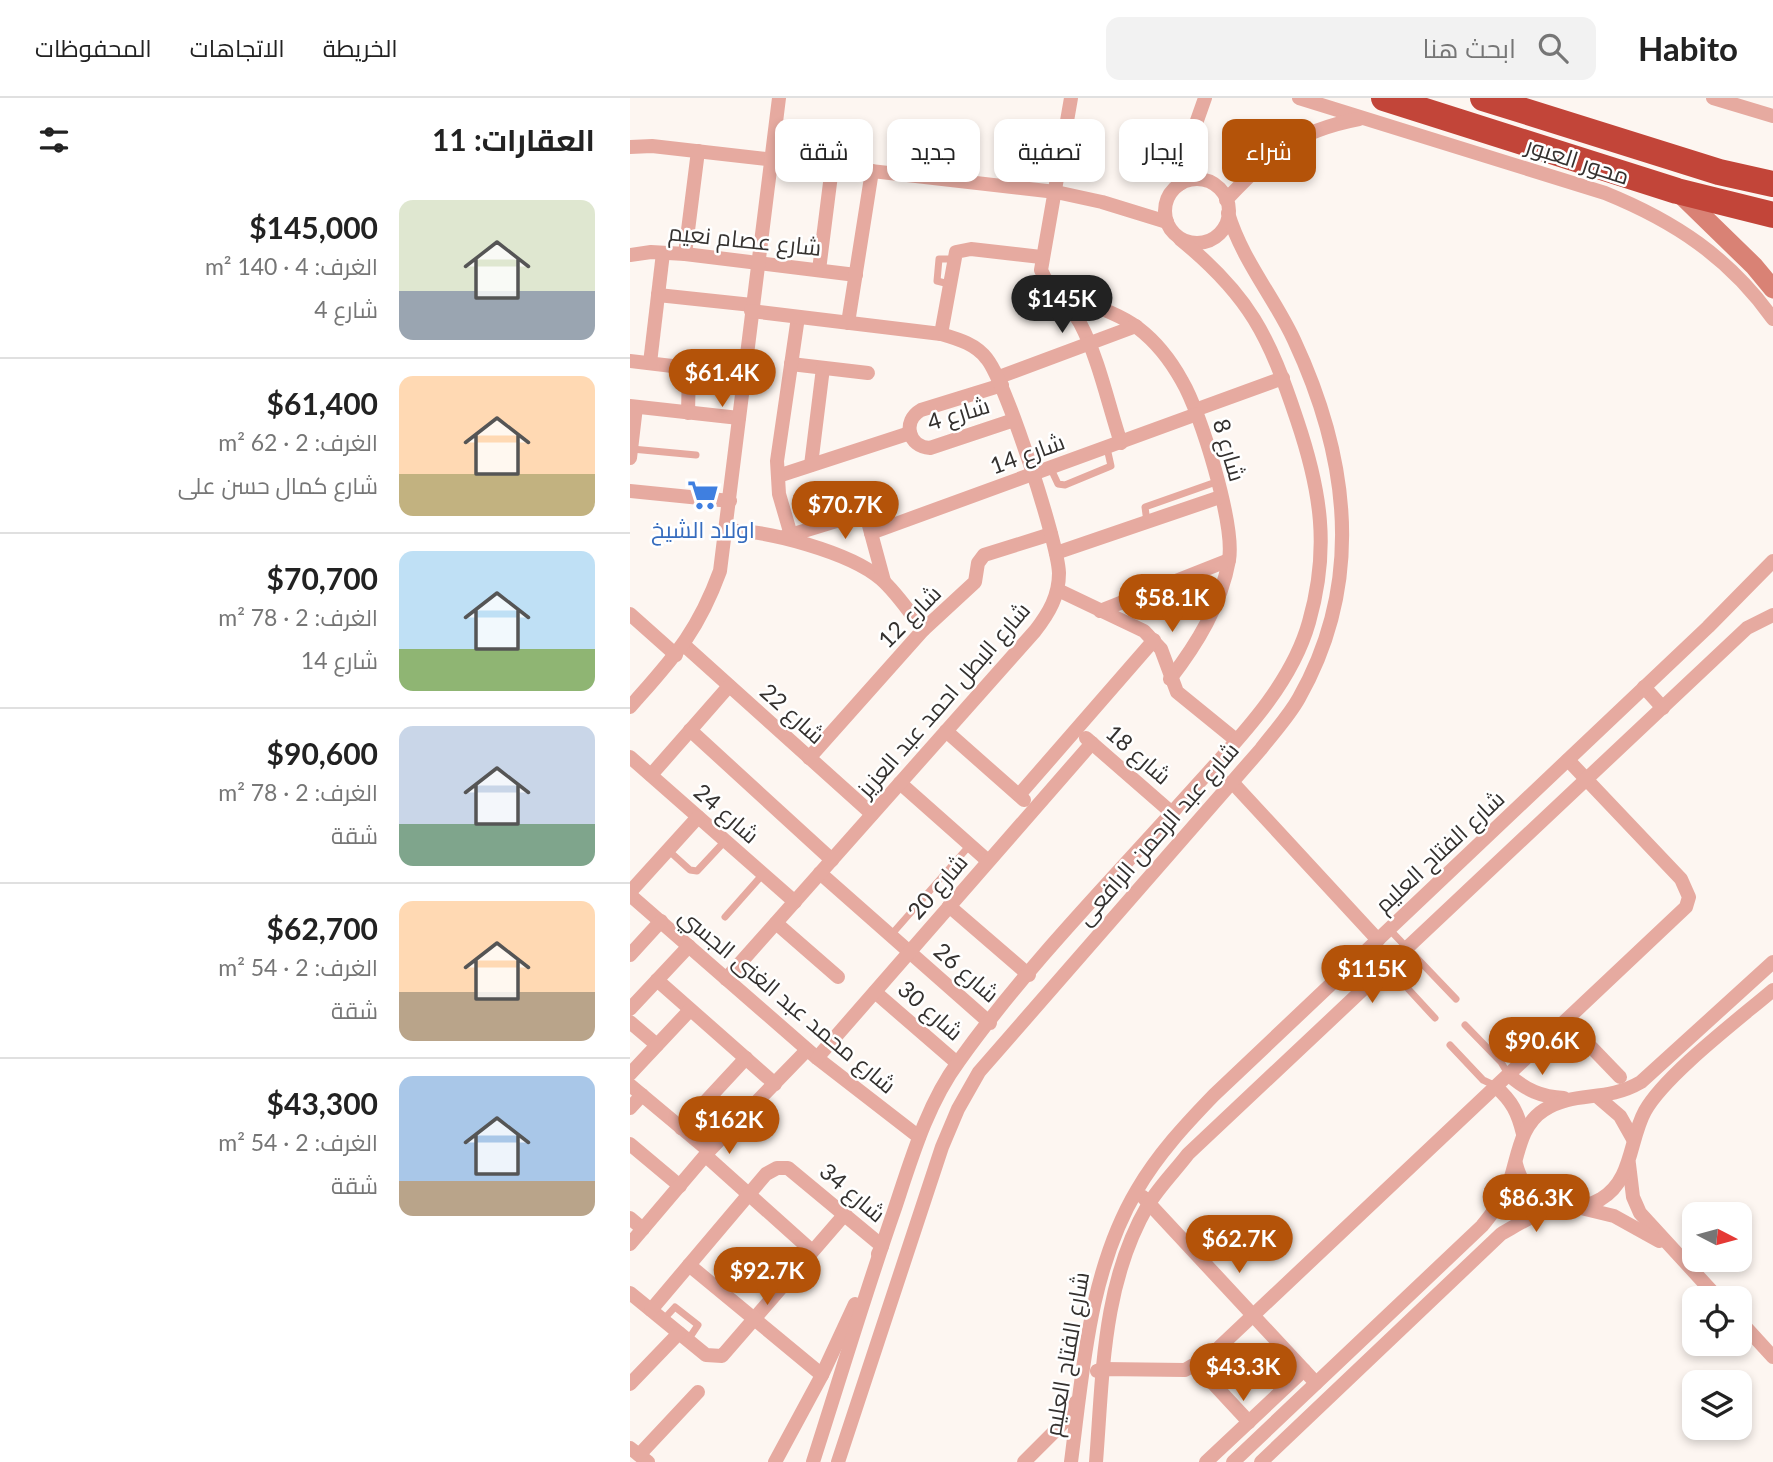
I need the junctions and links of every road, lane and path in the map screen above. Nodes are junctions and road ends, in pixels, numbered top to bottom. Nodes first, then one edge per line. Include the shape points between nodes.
1 (779, 98) edge
2 (1071, 98) edge
3 (1205, 98) edge
4 (1298, 98) edge
5 (1384, 98) edge
6 (1483, 98) edge
7 (1713, 98) edge
8 (1773, 116) edge
9 (1361, 118) junction
10 (630, 147) edge
11 (1496, 147) junction
12 (698, 152) junction
13 (771, 160) junction
14 (775, 160) edge
15 (873, 171) edge
16 (830, 182) edge
17 (870, 182) edge
18 (1181, 184) junction
19 (1773, 184) edge
20 (1677, 191) junction
21 (1056, 192) junction
22 (1227, 207) junction
23 (1773, 215) edge
24 (1167, 222) junction
25 (1180, 239) junction
26 (663, 253) junction
27 (685, 254) junction
28 (630, 255) edge
29 (1041, 257) junction
30 (756, 262) junction
31 (819, 270) junction
32 (856, 275) junction
33 (1773, 289) edge
34 (1055, 291) junction
35 (658, 295) junction
36 (751, 308) junction
37 (798, 317) junction
38 (1773, 319) edge
39 (848, 323) junction
40 (1136, 326) junction
41 (941, 334) junction
42 (1088, 344) junction
43 (630, 361) edge
44 (650, 363) junction
45 (791, 364) junction
46 (823, 368) junction
47 (868, 373) dead end
48 (1283, 378) junction
49 (1000, 381) junction
50 (633, 407) edge
51 (688, 412) junction
52 (1196, 412) junction
53 (739, 418) junction
54 (1014, 420) junction
55 (910, 433) junction
56 (1114, 445) junction
57 (631, 453) edge
58 (696, 455) dead end
59 (811, 465) junction
60 (778, 476) junction
61 (1032, 476) junction
62 (1216, 482) junction
63 (630, 491) edge
64 (1220, 498) junction
65 (730, 501) junction
66 (1147, 522) junction
67 (726, 531) junction
68 (872, 533) junction
69 (1051, 534) junction
70 (787, 536) junction
71 (1056, 553) junction
72 (1229, 560) junction
73 (1773, 561) edge
74 (884, 581) junction
75 (1058, 590) junction
76 (1101, 611) junction
77 (630, 614) edge
78 (1773, 615) edge
79 (923, 630) junction
80 (1154, 640) junction
81 (680, 650) junction
82 (1170, 679) junction
83 (729, 686) junction
84 (1644, 687) junction
85 (632, 700) edge
86 (1663, 708) junction
87 (1076, 729) junction
88 (690, 730) junction
89 (946, 731) junction
90 (1236, 740) junction
91 (1092, 743) junction
92 (630, 757) edge
93 (809, 758) junction
94 (1568, 760) junction
95 (650, 775) junction
96 (1587, 780) junction
97 (1232, 782) junction
98 (900, 783) junction
99 (1018, 795) junction
100 (1034, 809) junction
101 (1172, 813) junction
102 (872, 814) junction
103 (698, 817) junction
104 (725, 841) junction
105 (970, 845) junction
106 (668, 850) junction
107 (832, 860) junction
108 (988, 861) junction
109 (820, 873) junction
110 (763, 874) junction
111 (630, 893) edge
112 (794, 902) junction
113 (949, 906) junction
114 (725, 918) dead end
115 (660, 922) junction
116 (776, 923) junction
117 (1383, 934) junction
118 (891, 936) junction
119 (689, 946) junction
120 (1407, 948) junction
121 (909, 952) junction
122 (631, 953) edge
123 (1773, 962) edge
124 (1388, 967) junction
125 (1029, 975) junction
126 (838, 977) dead end
127 (726, 979) junction
128 (657, 980) junction
129 (1773, 990) edge
130 (875, 992) junction
131 (1456, 999) dead end
132 (630, 1009) edge
133 (690, 1010) junction
134 (994, 1017) junction
135 (1435, 1017) dead end
136 (1566, 1021) junction
137 (630, 1022) edge
138 (1465, 1025) dead end
139 (1017, 1026) junction
140 (657, 1045) junction
141 (1450, 1045) dead end
142 (812, 1054) junction
143 (746, 1058) junction
144 (957, 1063) junction
145 (630, 1074) edge
146 (1508, 1075) junction
147 (1620, 1077) dead end
148 (775, 1084) junction
149 (630, 1085) edge
150 (1496, 1087) junction
151 (642, 1095) junction
152 (1569, 1098) junction
153 (1599, 1098) junction
154 (630, 1108) edge
155 (681, 1128) junction
156 (1523, 1134) junction
157 (919, 1137) junction
158 (1633, 1139) junction
159 (630, 1144) edge
160 (707, 1154) junction
161 (1515, 1163) junction
162 (1629, 1163) junction
163 (680, 1186) junction
164 (1137, 1190) junction
165 (749, 1195) junction
166 (1149, 1204) junction
167 (1580, 1208) junction
168 (1556, 1209) junction
169 (845, 1214) junction
170 (630, 1218) edge
171 (643, 1229) junction
172 (630, 1244) edge
173 (882, 1246) junction
174 (1667, 1246) junction
175 (813, 1251) junction
176 (690, 1265) junction
177 (1705, 1286) edge
178 (630, 1293) edge
179 (651, 1310) junction
180 (1253, 1315) junction
181 (754, 1319) junction
182 (663, 1320) junction
183 (1752, 1334) edge
184 (684, 1336) junction
185 (1773, 1357) edge
186 (1197, 1366) junction
187 (1103, 1369) junction
188 (1304, 1370) junction
189 (822, 1375) junction
190 (632, 1379) edge
191 (1316, 1383) junction
192 (1082, 1385) junction
193 (698, 1392) dead end
194 (1249, 1422) junction
195 (1235, 1434) junction
196 (1248, 1448) junction
197 (639, 1455) edge
198 (775, 1462) edge
199 (813, 1462) edge
200 (838, 1462) edge
201 (1024, 1462) edge
202 (1071, 1462) edge
203 (1096, 1462) edge
204 (1206, 1462) edge
205 (1233, 1462) edge
206 (1261, 1462) edge

1 - 13 street
2 - 21 street
3 - 18 street
4 - 9 street
5 - 11 highway, محور العبور
6 - 19 highway, محور العبور via 1719,172
7 - 8 street
9 - 11 street
9 - 22 street via 1323,126 1295,139 1250,175
10 - 12 street
11 - 20 highway, محور العبور
11 - 38 street via 1652,212 1712,253 1739,277
12 - 13 street
12 - 27 street
13 - 14 street
13 - 30 street
15 - 21 street
16 - 31 street
17 - 32 street
18 - 22 street via 1207,181
18 - 24 street via 1167,200
20 - 23 highway, محور العبور
20 - 33 street
21 - 24 street
21 - 29 street
22 - 25 street via 1222,231 1207,242
22 - 97 street, شارع عبد الرحمن الرافعى via 1238,243 1279,311 1307,372 1336,461 1344,523 1341,584 1325,644 1298,700
24 - 25 street
25 - 48 street, شارع عبد الرحمن الرافعى via 1237,291 1261,327
26 - 27 street, شارع عصام نعيم
26 - 28 street, شارع عصام نعيم
26 - 35 street
27 - 30 street, شارع عصام نعيم
29 - 34 street via 1041,270
29 - 41 street via 963,248 953,259
30 - 31 street, شارع عصام نعيم
30 - 36 street
31 - 32 street, شارع عصام نعيم
32 - 39 street
34 - 40 street, شارع 8
34 - 42 street via 1070,306
35 - 36 street, شارع البطل احمد عبد العزيز
35 - 44 street
36 - 37 street, شارع البطل احمد عبد العزيز
36 - 53 street
37 - 39 street, شارع البطل احمد عبد العزيز
37 - 45 street
39 - 41 street, شارع البطل احمد عبد العزيز
40 - 42 street, شارع 4
40 - 52 street, شارع 8 via 1183,381
41 - 49 street, شارع البطل احمد عبد العزيز via 966,341 986,357
42 - 49 street, شارع 4
42 - 56 street
43 - 44 street
44 - 51 street via 689,368
45 - 46 street
45 - 60 street
46 - 47 street
46 - 59 street
48 - 52 street, شارع 14
48 - 90 street, شارع عبد الرحمن الرافعى via 1314,469 1322,521 1321,574 1308,626 1286,674
49 - 54 street, شارع البطل احمد عبد العزيز
49 - 55 street, شارع 4 via 920,410 912,415
50 - 51 street
50 - 57 street
51 - 53 street
52 - 56 street, شارع 14
52 - 62 street, شارع 8
53 - 65 street
54 - 55 street, شارع 4 via 930,448 913,442
54 - 61 street, شارع البطل احمد عبد العزيز
55 - 59 street
56 - 61 street, شارع 14
57 - 58 lane
59 - 60 street
60 - 70 street
61 - 68 street, شارع 14
61 - 69 street, شارع البطل احمد عبد العزيز
62 - 64 street, شارع 8
62 - 66 lane via 1144,507
63 - 65 street
64 - 66 street
64 - 72 street, شارع 8 via 1229,528
65 - 67 street
66 - 71 street
67 - 70 street
67 - 81 street via 720,571 710,597
68 - 70 street via 859,514
68 - 74 street
69 - 71 street, شارع البطل احمد عبد العزيز
69 - 79 street, شارع 12 via 984,555 975,582
70 - 74 street via 860,566
71 - 75 street, شارع البطل احمد عبد العزيز
72 - 76 street
72 - 82 street, شارع 8 via 1202,635
73 - 84 street, شارع الفتاح العليم
74 - 79 street
75 - 76 street
75 - 89 street, شارع البطل احمد عبد العزيز via 1035,631
76 - 80 street
77 - 81 street, شارع 22
78 - 86 street, شارع الفتاح العليم via 1747,628
79 - 93 street, شارع 12
80 - 82 street
80 - 87 street
81 - 83 street, شارع 22
81 - 85 street
82 - 90 street via 1177,692
83 - 88 street
83 - 93 street, شارع 22
84 - 86 street
84 - 94 street, شارع الفتاح العليم
86 - 96 street, شارع الفتاح العليم
87 - 91 street, شارع 18
87 - 99 street
88 - 95 street
88 - 107 street
89 - 98 street, شارع البطل احمد عبد العزيز
89 - 99 street
90 - 101 street, شارع عبد الرحمن الرافعى
91 - 100 street, شارع 20
91 - 101 street, شارع 18
92 - 95 street, شارع 24
93 - 102 street, شارع 22
94 - 96 street
94 - 117 street, شارع الفتاح العليم
95 - 103 street, شارع 24
96 - 120 street, شارع الفتاح العليم
96 - 136 street via 1681,878 1689,897 1679,915
97 - 117 street
97 - 139 street, شارع عبد الرحمن الرافعى
98 - 102 street, شارع البطل احمد عبد العزيز
98 - 105 street
99 - 100 street
100 - 108 street, شارع 20
101 - 125 street, شارع عبد الرحمن الرافعى
102 - 107 street, شارع البطل احمد عبد العزيز
103 - 104 street, شارع 24
103 - 106 street
104 - 106 lane via 697,871
104 - 110 street, شارع 24
105 - 108 street
105 - 118 lane
106 - 111 street
107 - 109 street, شارع البطل احمد عبد العزيز
108 - 113 street, شارع 20
109 - 112 street, شارع البطل احمد عبد العزيز
109 - 118 street, شارع 26
110 - 112 street, شارع 24
110 - 114 lane
111 - 115 street, شارع محمد عبد الغنى الجسي
112 - 116 street, شارع البطل احمد عبد العزيز
113 - 121 street, شارع 20
113 - 125 street
115 - 119 street, شارع محمد عبد الغنى الجسي
115 - 122 street
116 - 126 street
116 - 127 street, شارع البطل احمد عبد العزيز
117 - 120 lane
117 - 164 street, شارع الفتاح العليم via 1171,1139
118 - 121 street, شارع 26
119 - 127 street, شارع محمد عبد الغنى الجسي
119 - 128 street
120 - 124 street, شارع الفتاح العليم
120 - 131 lane
121 - 130 street, شارع 20
121 - 134 street, شارع 26
123 - 153 street via 1641,1082
124 - 135 lane
124 - 166 street, شارع الفتاح العليم via 1188,1154
125 - 134 street, شارع عبد الرحمن الرافعى
127 - 142 street, شارع محمد عبد الغنى الجسي
128 - 132 street
128 - 133 street
129 - 158 street via 1659,1092
130 - 142 street, شارع 20
130 - 144 street, شارع 30
133 - 140 street
133 - 143 street
134 - 139 street, شارع 26
134 - 144 street, شارع عبد الرحمن الرافعى
136 - 146 street
136 - 147 street
137 - 140 street
138 - 146 lane
139 - 200 street, شارع عبد الرحمن الرافعى via 979,1072 942,1147
140 - 145 street
141 - 150 lane via 1483,1080
142 - 148 street, شارع 20
142 - 157 street, شارع محمد عبد الغنى الجسي
143 - 148 street
143 - 155 street
144 - 157 street, شارع عبد الرحمن الرافعى
146 - 150 street
146 - 152 street via 1547,1097
148 - 160 street, شارع 20
149 - 151 street
150 - 156 street via 1510,1099
150 - 180 street
151 - 154 street
151 - 155 street
152 - 153 street
152 - 156 street via 1542,1111
153 - 158 street via 1620,1116
155 - 160 street
156 - 161 street
157 - 173 street, شارع عبد الرحمن الرافعى
158 - 162 street
159 - 163 street
160 - 163 street, شارع 20
160 - 165 street
161 - 168 street via 1529,1192
161 - 191 street via 1503,1197 1482,1226
162 - 167 street via 1618,1183 1601,1199
162 - 174 street via 1640,1213
163 - 171 street, شارع 20
164 - 166 street
164 - 192 street, شارع الفتاح العليم via 1100,1276
165 - 169 street, شارع 34 via 766,1174 788,1168
165 - 175 street
165 - 176 street, شارع 34
166 - 180 street
166 - 187 street, شارع الفتاح العليم via 1124,1255 1109,1311
167 - 168 street
167 - 174 street via 1622,1220
168 - 206 street via 1501,1234
169 - 173 street, شارع 34
169 - 175 street
170 - 171 street
171 - 172 street, شارع 20
173 - 189 street, شارع عبد الرحمن الرافعى
173 - 199 street, شارع عبد الرحمن الرافعى
174 - 177 street
175 - 181 street
176 - 179 street, شارع 34
176 - 181 street
178 - 179 street
179 - 182 street
180 - 186 street
180 - 188 street
181 - 184 street via 717,1357
181 - 189 street
182 - 184 street
182 - 184 lane via 675,1307 679,1309 698,1325
183 - 185 street
184 - 190 street
186 - 187 street via 1170,1372
186 - 194 street
187 - 192 street
187 - 203 street, شارع الفتاح العليم
188 - 191 street
188 - 194 street
189 - 198 street, شارع عبد الرحمن الرافعى
191 - 196 street
192 - 201 street via 1065,1421
192 - 202 street, شارع الفتاح العليم
193 - 197 street
194 - 195 street
195 - 196 street
195 - 204 street
196 - 205 street
196 - 206 street

